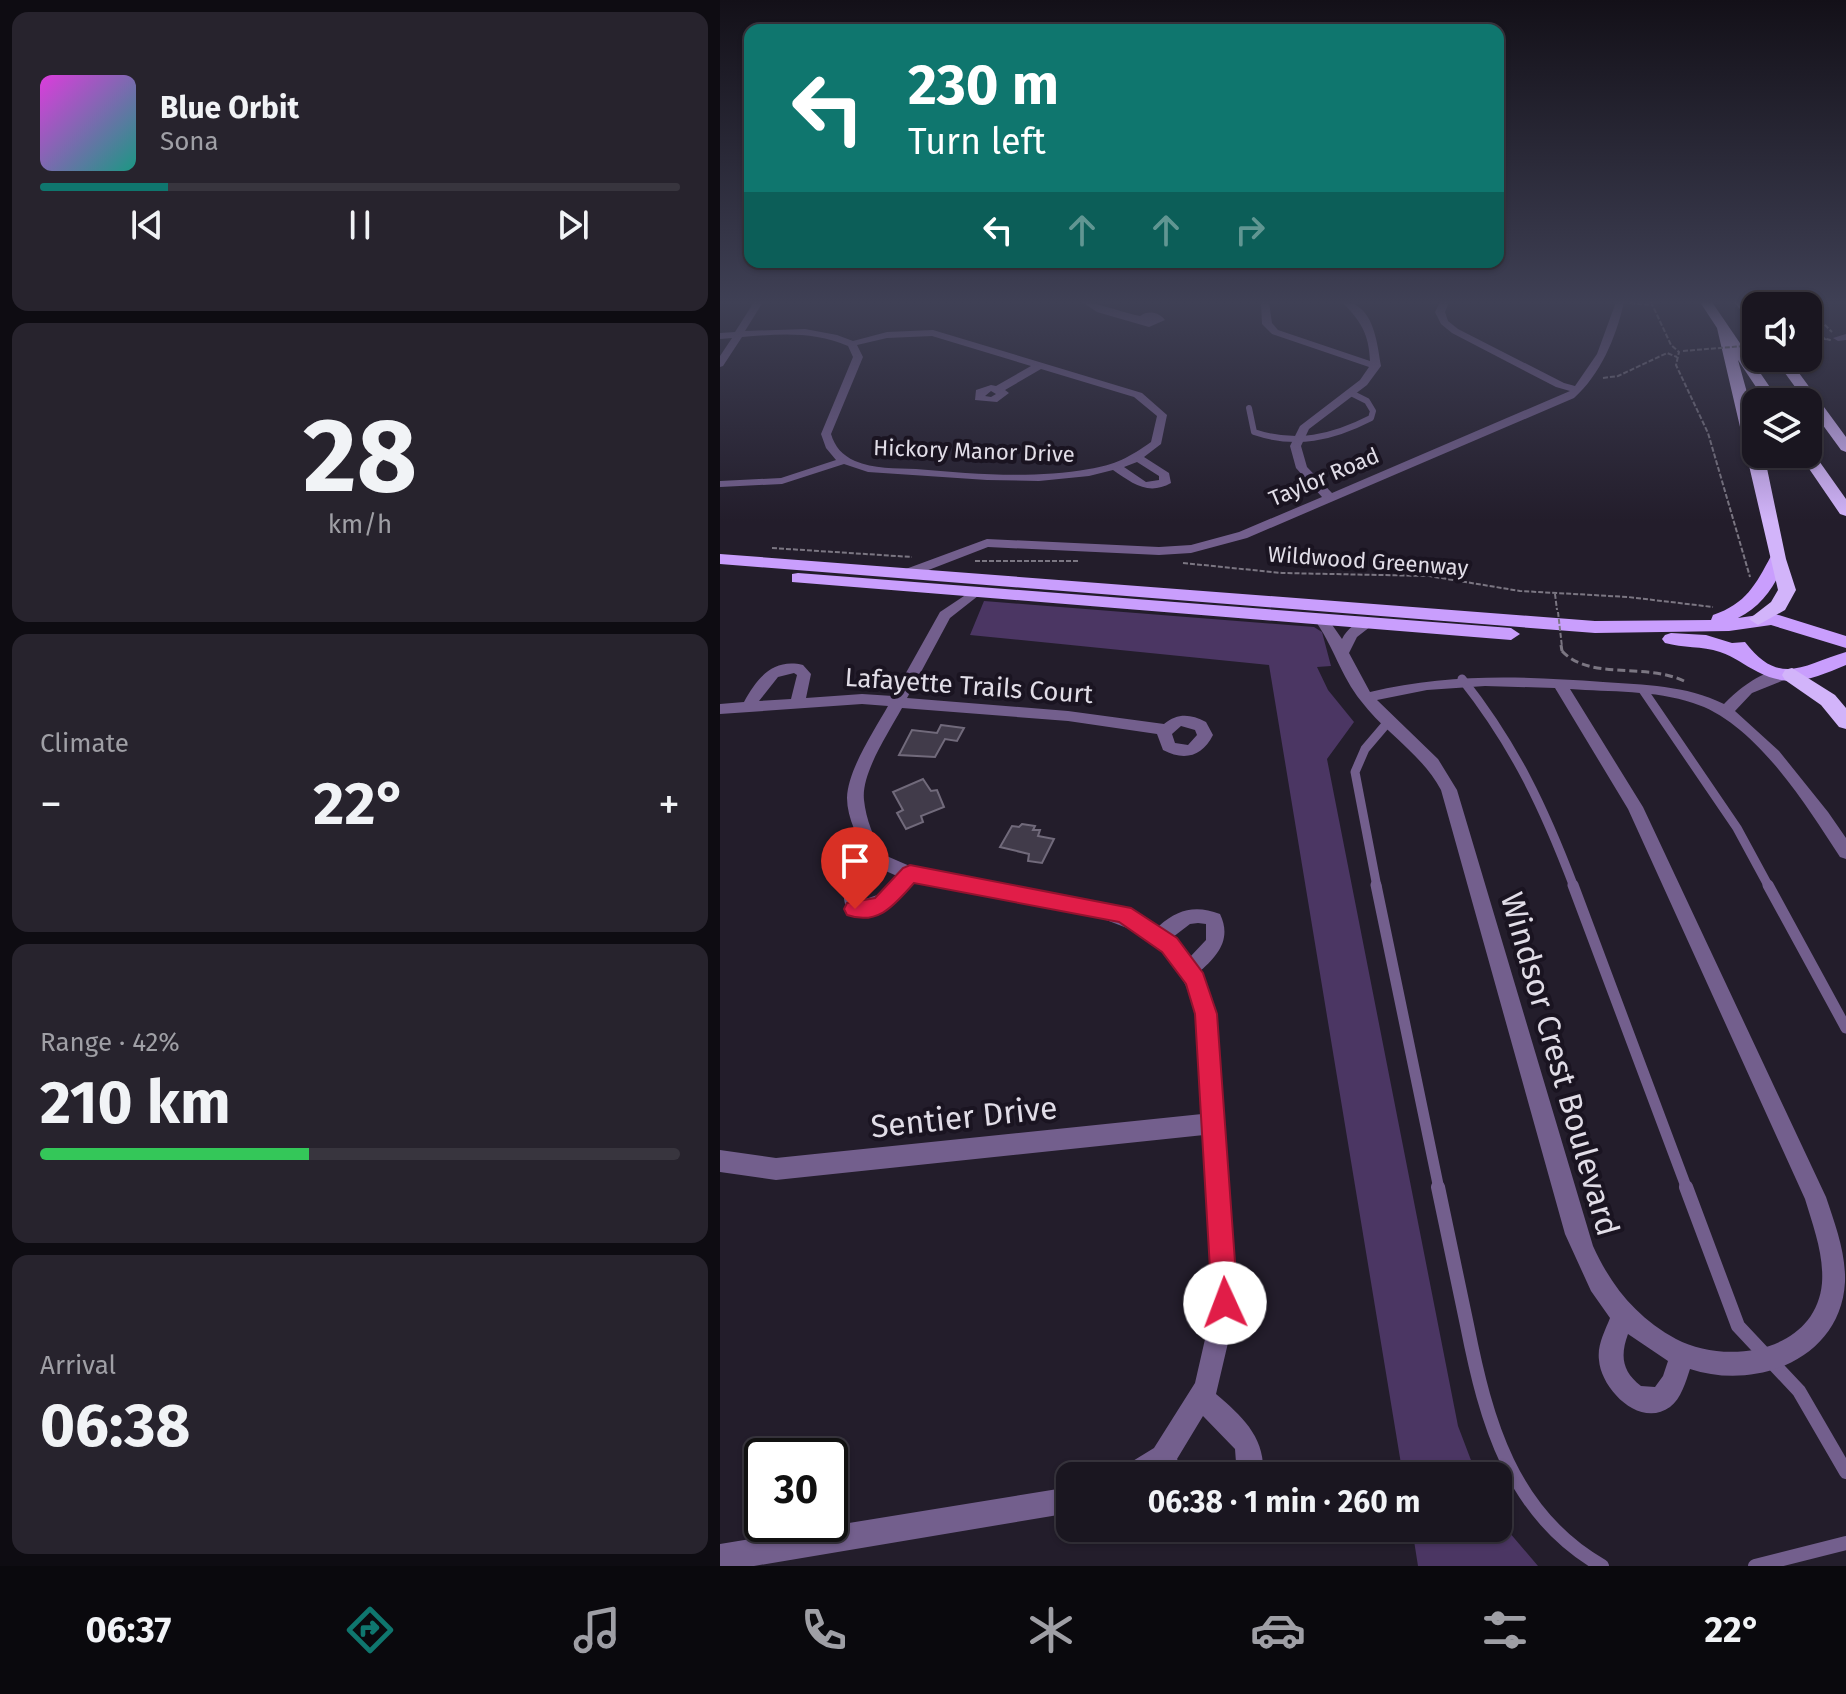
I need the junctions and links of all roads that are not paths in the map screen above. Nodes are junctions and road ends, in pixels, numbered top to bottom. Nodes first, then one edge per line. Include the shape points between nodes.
1 (850, 375) edge
2 (1023, 375) edge
3 (1073, 375) edge
4 (1368, 375) edge
5 (1541, 375) edge
6 (1589, 375) edge
7 (1735, 375) edge
8 (1794, 375) edge
9 (1798, 375) edge
10 (999, 389) dead end
11 (1576, 389) junction
12 (1351, 393) junction
13 (1742, 400) edge
14 (1249, 408) dead end
15 (1846, 421) edge
16 (1297, 442) junction
17 (1846, 447) edge
18 (1138, 458) junction
19 (843, 461) junction
20 (1117, 468) junction
21 (1759, 468) edge
22 (1817, 468) edge
23 (720, 484) edge
24 (1328, 496) junction
25 (1846, 511) edge
26 (975, 546) junction
27 (720, 559) edge
28 (1777, 559) junction
29 (720, 573) edge
30 (944, 575) junction
31 (910, 580) junction
32 (976, 592) junction
33 (945, 615) junction
34 (1321, 619) junction
35 (1753, 621) junction
36 (1368, 623) junction
37 (1694, 626) junction
38 (1806, 630) junction
39 (1846, 642) edge
40 (1343, 651) junction
41 (1747, 657) junction
42 (1846, 658) edge
43 (1824, 664) junction
44 (1788, 674) junction
45 (1462, 679) junction
46 (1559, 683) junction
47 (1747, 689) junction
48 (1643, 690) junction
49 (1366, 698) junction
50 (897, 700) junction
51 (798, 702) junction
52 (749, 706) junction
53 (720, 709) edge
54 (1726, 711) junction
55 (1388, 722) junction
56 (1846, 722) edge
57 (1165, 730) dead end
58 (1846, 852) edge
59 (876, 859) junction
60 (910, 874) junction
61 (1160, 937) junction
62 (1189, 969) junction
63 (1846, 1028) edge
64 (1215, 1123) junction
65 (720, 1161) edge
66 (1624, 1313) junction
67 (1683, 1354) junction
68 (1767, 1361) junction
69 (1201, 1397) junction
70 (1169, 1462) edge
71 (1250, 1462) edge
72 (1846, 1472) edge
73 (1056, 1502) edge
74 (1846, 1543) edge
75 (720, 1558) edge
76 (1602, 1566) edge
77 (1755, 1566) edge

1 - 19 street, Hickory Manor Drive via 826,434
2 - 10 street
3 - 18 street, Hickory Manor Drive via 1138,395 1156,408 1163,422 1159,439
4 - 12 street
5 - 11 street
6 - 11 street
7 - 13 highway
8 - 17 highway
9 - 15 highway
11 - 24 street, Taylor Road
12 - 16 street via 1310,419
12 - 16 lane via 1367,401 1371,418 1320,440
14 - 16 lane via 1254,432
16 - 24 street via 1298,462
18 - 20 street, Hickory Manor Drive
18 - 20 street via 1165,475 1165,483 1144,486
19 - 20 street, Hickory Manor Drive via 868,469 1058,477
19 - 23 street via 782,481
21 - 28 highway
22 - 25 highway
24 - 26 street, Taylor Road via 1243,535 1191,549
26 - 30 street, Taylor Road
26 - 30 street
27 - 31 main road
28 - 35 highway via 1785,598
28 - 37 main road via 1768,583 1739,612
29 - 31 main road
30 - 31 main road
30 - 31 street, Taylor Road
30 - 32 main road
30 - 33 street
30 - 37 main road via 1565,625
32 - 33 street
32 - 34 main road
33 - 50 street
34 - 36 main road
34 - 40 street, Windsor Crest Boulevard
35 - 37 main road
35 - 38 main road via 1779,620
35 - 41 main road via 1737,636
36 - 40 street via 1351,634
36 - 41 main road via 1565,637 1695,639
38 - 39 main road
38 - 43 main road via 1824,647
40 - 49 street, Windsor Crest Boulevard
41 - 44 main road
41 - 47 street
42 - 43 main road
43 - 44 main road via 1812,673
44 - 47 street
44 - 56 highway via 1828,700
45 - 46 street
45 - 49 street
45 - 68 lane via 1500,727 1541,801 1738,1326
46 - 48 street
46 - 68 street, Windsor Crest Boulevard via 1635,807 1815,1197 1826,1232 1832,1293 1823,1317 1795,1349
47 - 54 street
48 - 54 street via 1680,694
48 - 63 lane via 1737,828
49 - 55 street, Windsor Crest Boulevard
50 - 51 street, Lafayette Trails Court
50 - 57 street, Lafayette Trails Court
50 - 59 street via 865,762 855,797
51 - 52 street, Lafayette Trails Court
51 - 52 street via 804,674 790,667 765,679
52 - 53 street, Lafayette Trails Court
54 - 58 street via 1755,735
55 - 66 street, Windsor Crest Boulevard via 1435,763 1449,790 1576,1234 1592,1271
55 - 76 lane via 1362,753 1355,781 1483,1404 1494,1442 1532,1506 1560,1536
59 - 60 street
59 - 60 street via 850,890 855,909 882,904
60 - 61 street via 1124,914
61 - 62 street
61 - 62 street via 1188,916 1214,919 1216,945
62 - 64 street via 1206,1014
64 - 65 street, Sentier Drive via 776,1169
64 - 69 street via 1225,1303
66 - 67 street, Windsor Crest Boulevard
66 - 67 street via 1611,1363 1630,1394 1662,1398
67 - 68 street, Windsor Crest Boulevard via 1740,1365
68 - 72 lane via 1806,1402
69 - 70 street
69 - 71 street via 1245,1436
73 - 75 street
74 - 77 lane

